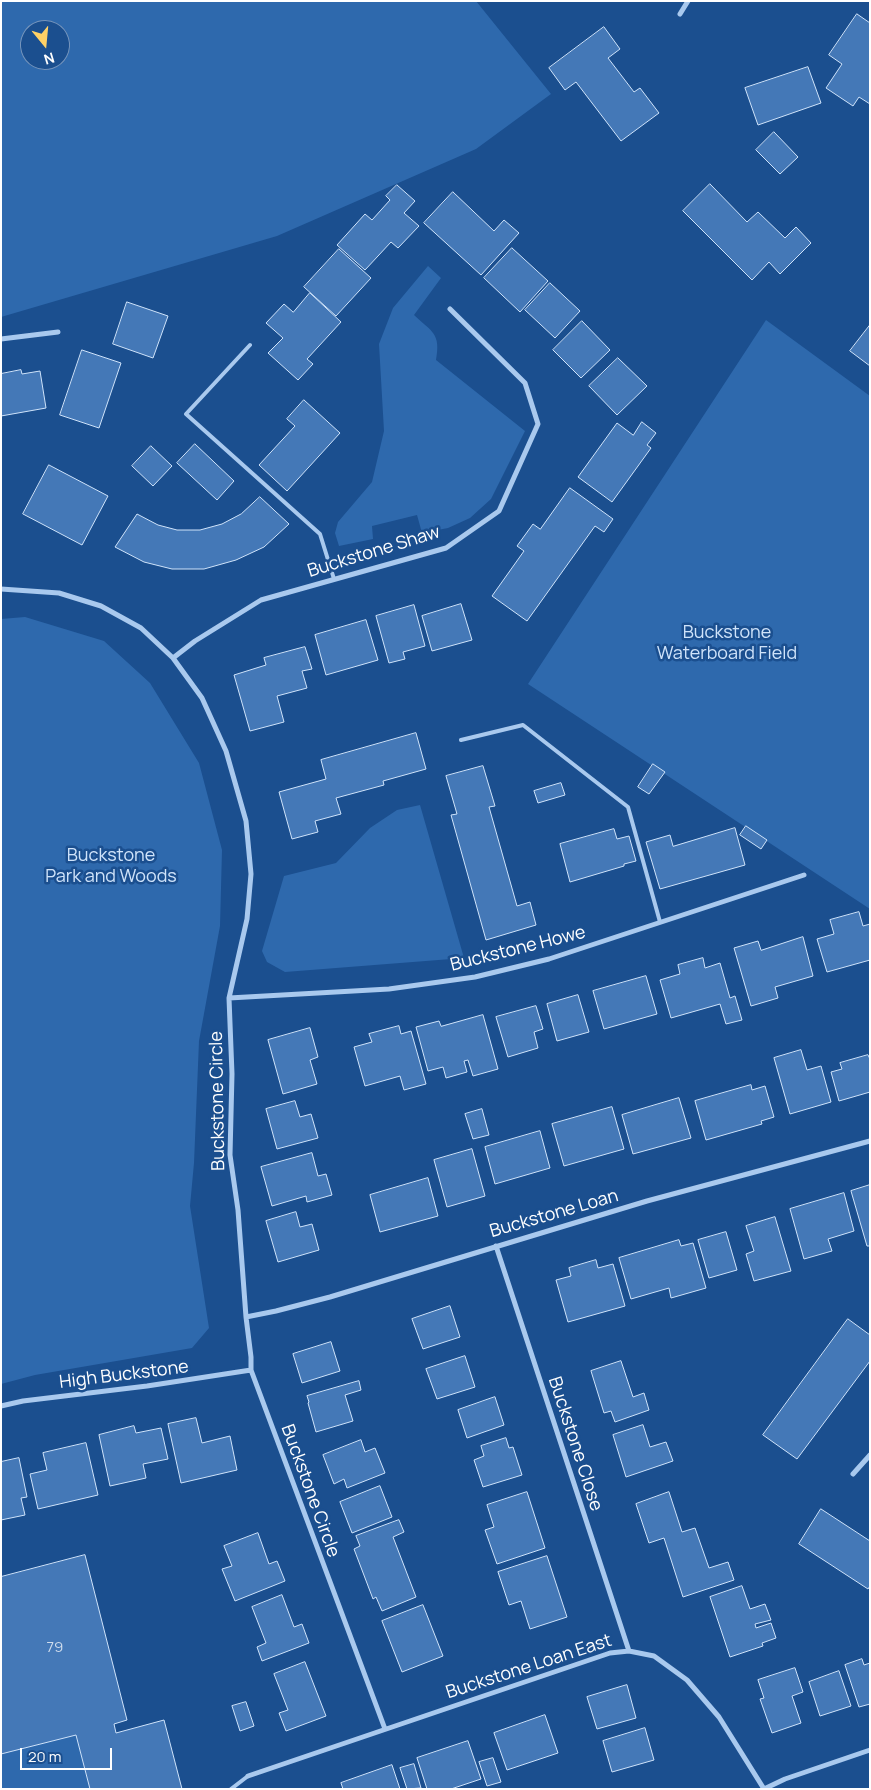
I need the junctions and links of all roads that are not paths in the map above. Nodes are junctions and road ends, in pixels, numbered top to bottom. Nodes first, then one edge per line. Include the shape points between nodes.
1 (688, 1) edge
2 (680, 14) dead end
3 (450, 309) dead end
4 (58, 332) dead end
5 (1, 339) edge
6 (250, 345) dead end
7 (334, 579) junction
8 (1, 589) edge
9 (173, 658) junction
10 (460, 740) dead end
11 (804, 875) dead end
12 (660, 922) junction
13 (229, 998) junction
14 (870, 1141) edge
15 (496, 1246) junction
16 (246, 1317) junction
17 (250, 1370) junction
18 (1, 1406) edge
19 (870, 1455) edge
20 (854, 1474) dead end
21 (629, 1651) junction
22 (384, 1730) junction
23 (870, 1750) edge
24 (248, 1776) joint
25 (231, 1789) edge
26 (764, 1789) edge

1 - 2 street
3 - 7 street, Buckstone Shaw via 525,383 538,424 499,511 446,548
4 - 5 street
6 - 7 lane via 186,414 320,534
7 - 9 street, Buckstone Shaw via 261,600
8 - 9 street, Buckstone Circle via 59,593 101,606 141,628
9 - 13 street, Buckstone Circle via 202,698 226,751 246,821 251,874 247,918
10 - 12 lane via 523,725 628,807
11 - 12 street, Buckstone Howe
12 - 13 street, Buckstone Howe via 549,959 475,977 389,988
13 - 16 street, Buckstone Circle via 232,1074 230,1155 238,1210
14 - 15 street, Buckstone Loan via 647,1201
15 - 16 street, Buckstone Loan via 330,1297
15 - 21 street, Buckstone Close
16 - 17 street, Buckstone Circle
17 - 18 street, High Buckstone via 217,1377 23,1400
17 - 22 street, Buckstone Circle
19 - 20 street
21 - 22 street, Buckstone Loan East via 610,1653
21 - 26 street, Buckstone Loan East via 654,1656 687,1680 719,1717
22 - 24 street, Buckstone Loan East
23 - 26 street
24 - 25 lane

